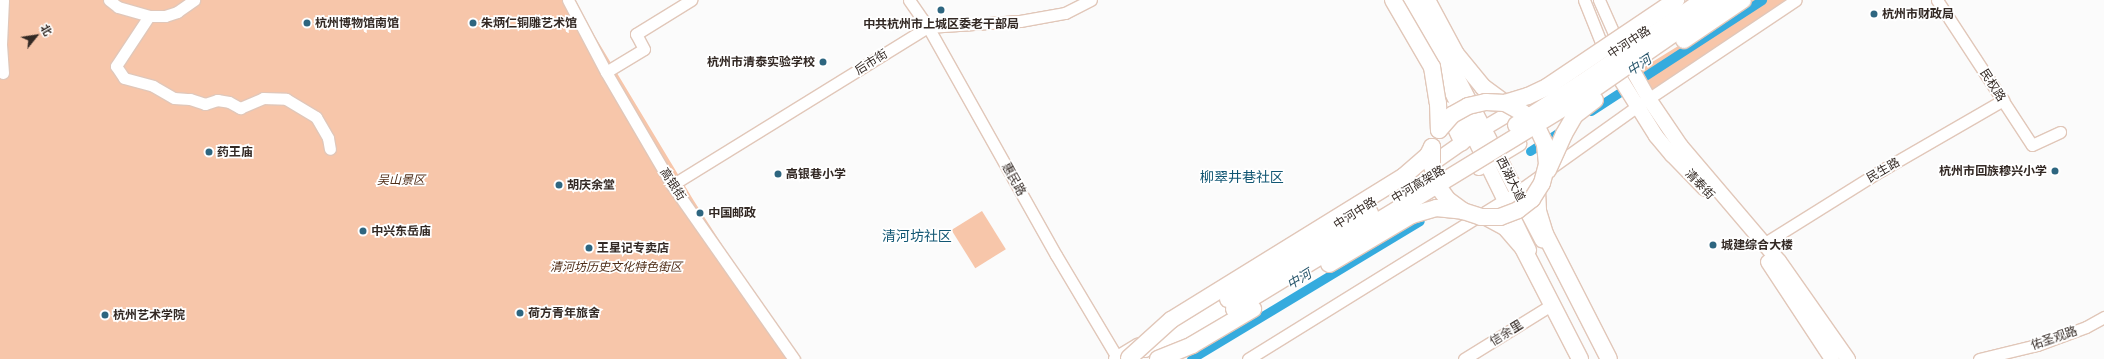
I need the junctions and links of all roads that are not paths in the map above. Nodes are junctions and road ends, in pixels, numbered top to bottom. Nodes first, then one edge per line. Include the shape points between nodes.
1 (3, 0) edge
2 (109, 0) edge
3 (194, 0) edge
4 (568, 0) edge
5 (691, 0) edge
6 (909, 0) edge
7 (1091, 0) edge
8 (1393, 0) edge
9 (1403, 0) edge
10 (1417, 0) edge
11 (1427, 0) edge
12 (1584, 0) edge
13 (1598, 0) edge
14 (1676, 0) edge
15 (1692, 0) edge
16 (1703, 0) edge
17 (1722, 0) edge
18 (1734, 0) edge
19 (1743, 0) edge
20 (1796, 0) edge
21 (1937, 0) edge
22 (149, 16) junction
23 (928, 27) junction
24 (1620, 47) junction
25 (1607, 56) junction
26 (606, 72) junction
27 (1634, 72) junction
28 (3, 73) dead end
29 (1620, 81) junction
30 (1648, 96) junction
31 (2003, 100) junction
32 (1505, 104) junction
33 (1634, 104) junction
34 (1439, 130) junction
35 (2060, 132) dead end
36 (1473, 135) junction
37 (1432, 147) junction
38 (330, 149) dead end
39 (1499, 157) junction
40 (1487, 164) junction
41 (672, 185) junction
42 (1540, 187) junction
43 (1517, 192) junction
44 (1504, 200) junction
45 (1463, 211) junction
46 (1486, 217) junction
47 (1765, 243) junction
48 (1548, 307) dead end
49 (2104, 317) edge
50 (794, 359) edge
51 (1122, 359) edge
52 (1151, 359) edge
53 (1158, 359) edge
54 (1164, 359) edge
55 (1248, 359) edge
56 (1464, 359) edge
57 (1580, 359) edge
58 (1585, 359) edge
59 (1603, 359) edge
60 (1609, 359) edge
61 (1832, 359) edge
62 (1848, 359) edge
63 (1979, 359) edge

1 - 28 street
2 - 22 street via 118,7
3 - 22 street via 177,12 165,16
4 - 26 street, 高银街
5 - 26 street via 636,34 644,49
6 - 23 street, 惠民路
7 - 23 street, 后市街 via 1064,13 1020,21
8 - 34 highway, bridge via 1432,67
8 - 36 main road
9 - 36 main road
10 - 36 main road, 西湖大道
11 - 32 highway via 1456,54 1483,87
12 - 25 street, 清泰街
13 - 24 street, 清泰街
14 - 32 highway, bridge via 1547,87
15 - 24 main road, 中河中路
16 - 51 highway, 中河高架路, bridge via 1513,127
17 - 52 highway, 中河高架路, bridge via 1586,95
18 - 27 main road, 中河中路
19 - 42 highway, bridge via 1575,115
20 - 30 street
21 - 31 street, 民权路
22 - 38 street via 116,66 124,78 153,86 174,98 190,99 205,104 217,100 229,102 240,108 264,98 286,99 316,117 328,138
23 - 41 street, 后市街
23 - 51 street, 惠民路 via 1056,255
24 - 25 main road, 中河中路
24 - 27 main road, 清泰街
25 - 29 main road, 清泰街
25 - 36 main road, 中河中路
26 - 41 street, 高银街
27 - 29 main road, 中河中路
27 - 30 main road, 清泰街
29 - 33 main road, 清泰街
29 - 39 main road, 中河中路
30 - 33 street
30 - 47 main road, 清泰街 via 1681,146
31 - 35 street, 民权路 via 2032,145
31 - 47 street, 民生路 via 1882,170
32 - 34 highway, bridge via 1486,102 1468,106 1452,115
32 - 42 highway, bridge via 1523,113 1537,127 1545,144 1547,164
33 - 43 street
33 - 61 main road, 清泰街 via 1672,155 1711,195 1770,264
34 - 37 highway
36 - 39 main road, 西湖大道
36 - 40 main road, 西湖大道
36 - 51 main road, 中河中路 via 1416,176
37 - 45 highway, bridge via 1432,166 1437,184 1448,200
37 - 51 highway, bridge via 1428,155 1404,176 1171,320
39 - 40 main road, 中河中路
39 - 43 main road, 西湖大道
40 - 44 main road, 西湖大道
40 - 54 main road, 中河中路
41 - 50 street, 高银街
42 - 46 highway, bridge via 1532,199 1518,210 1500,217
42 - 60 highway via 1538,211 1545,234
43 - 44 street
43 - 59 main road, 西湖大道
44 - 55 street
44 - 58 main road, 西湖大道
45 - 46 highway, bridge
45 - 53 highway, bridge via 1436,208 1412,215 1192,345
46 - 57 highway via 1505,227 1523,248
47 - 62 main road, 清泰街
48 - 56 street, 信余里
49 - 63 street, 佑圣观路 via 2086,327 2037,345

